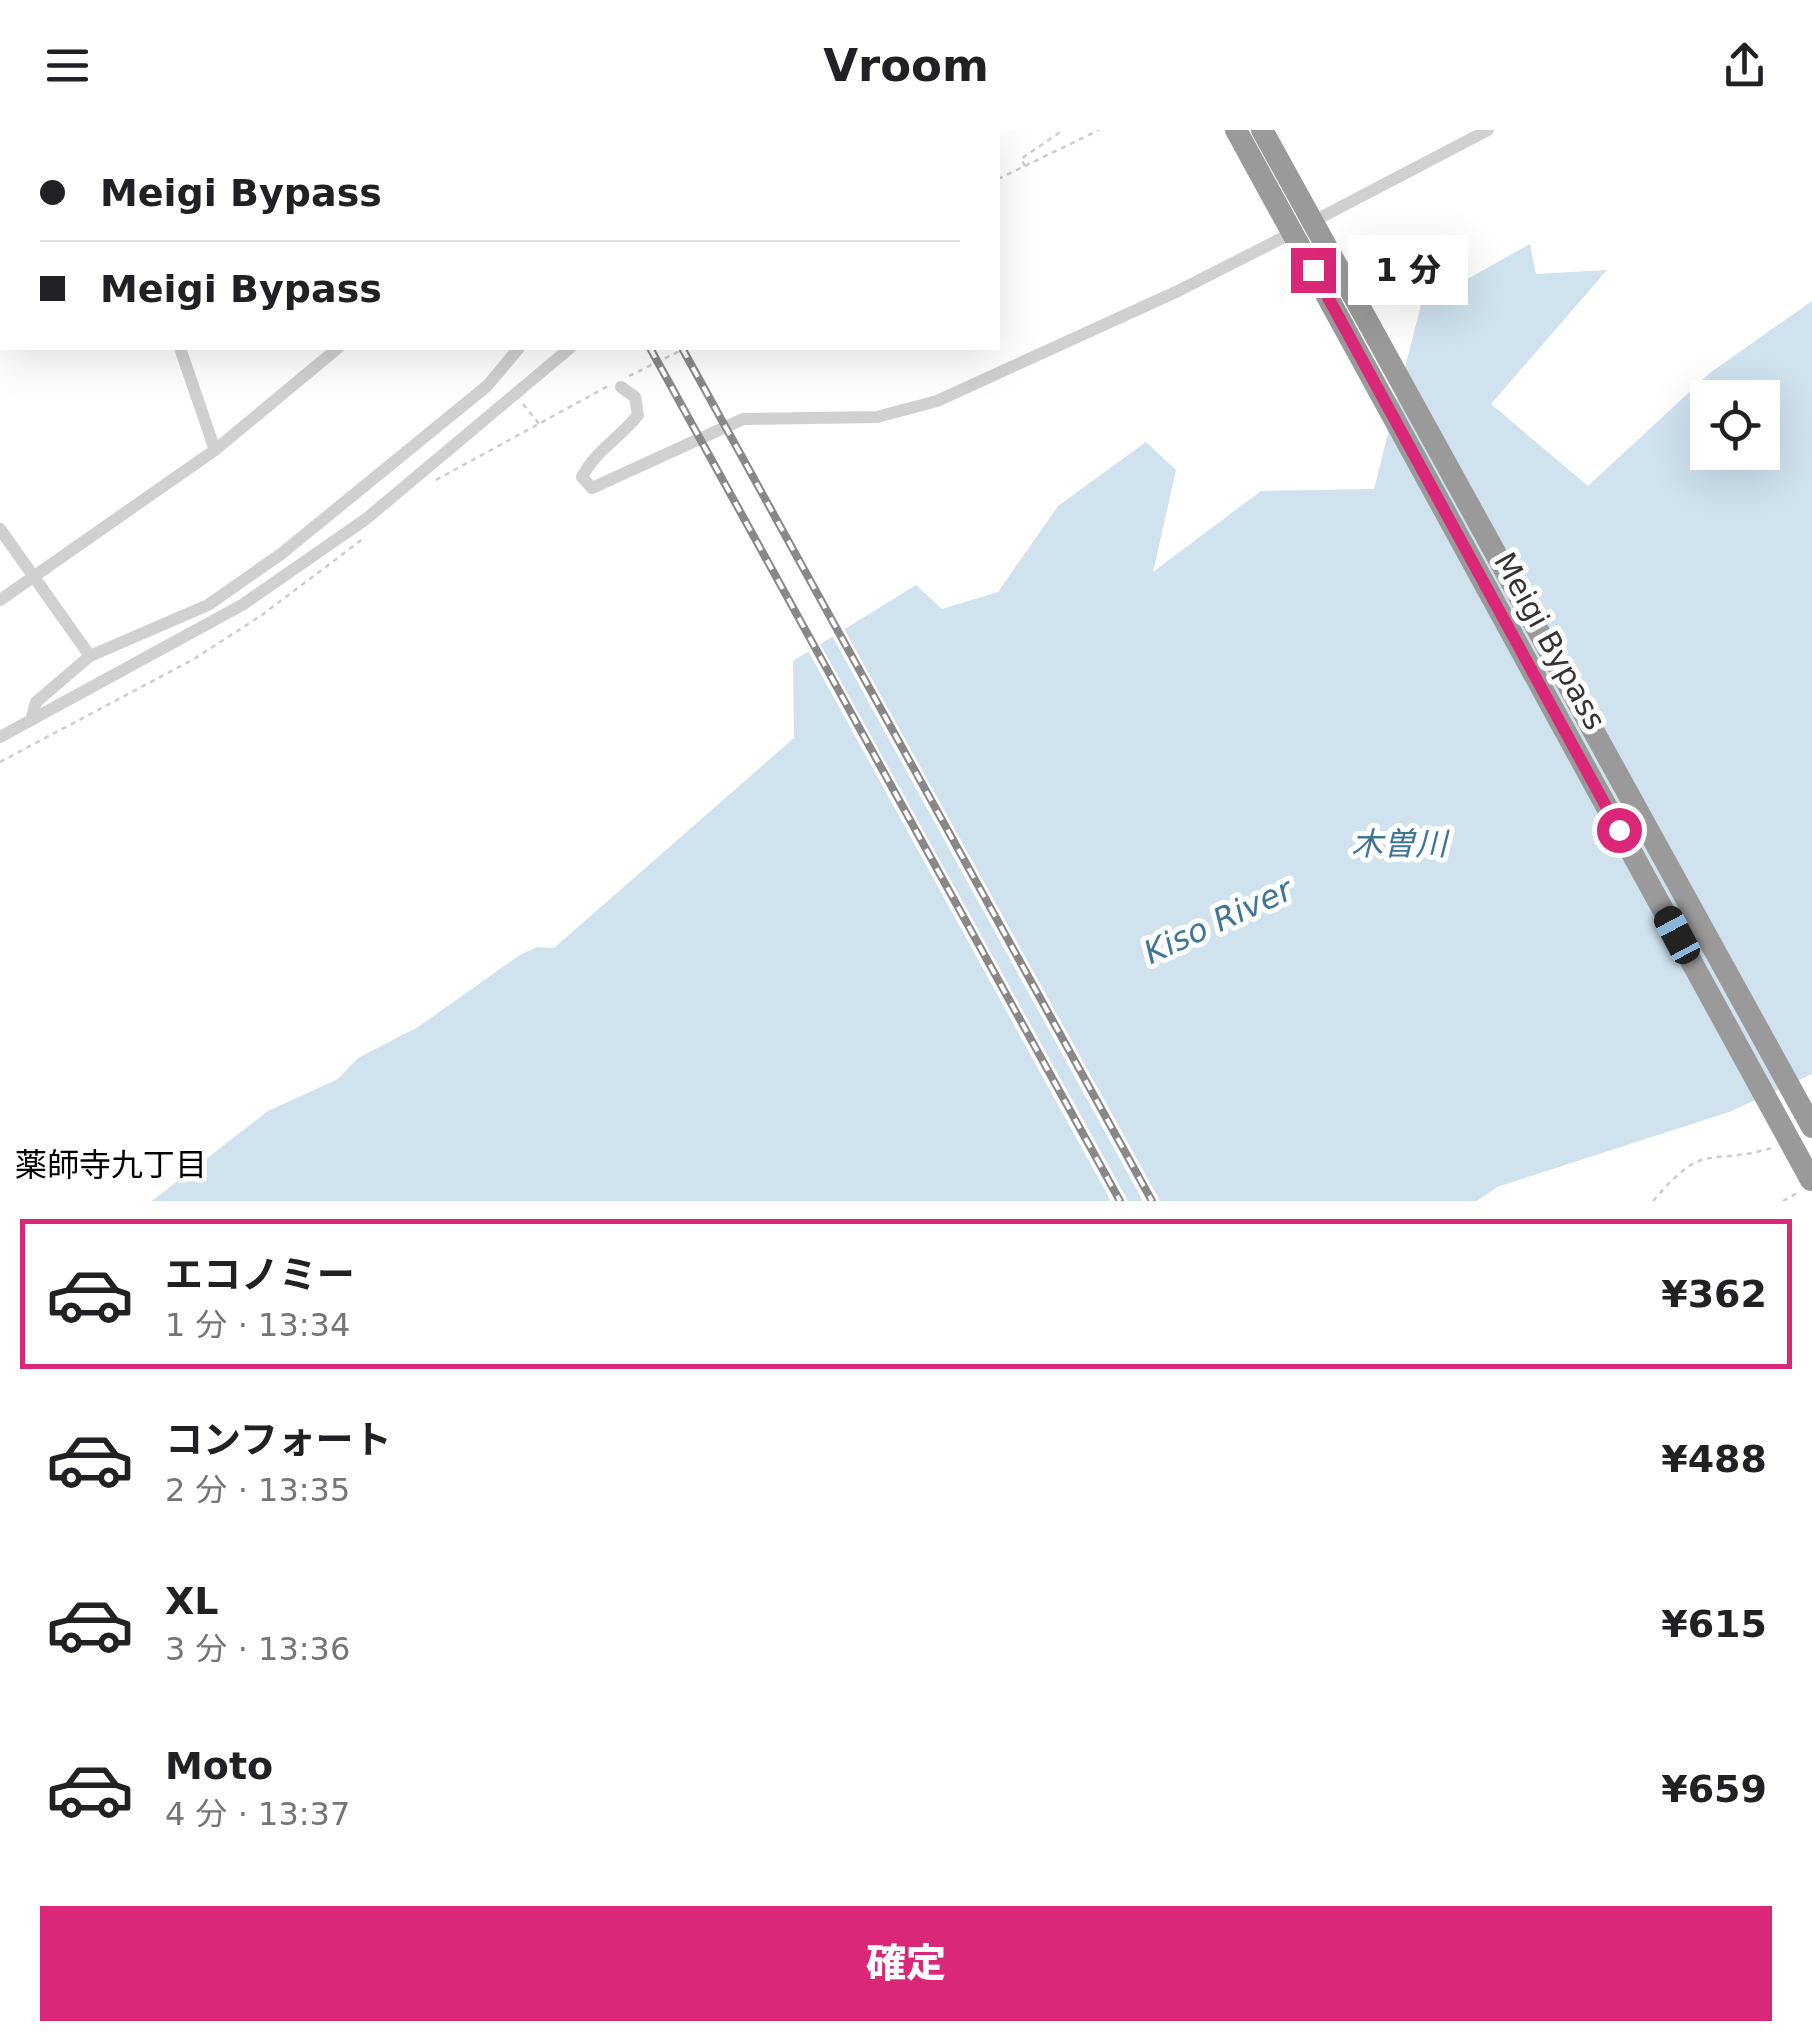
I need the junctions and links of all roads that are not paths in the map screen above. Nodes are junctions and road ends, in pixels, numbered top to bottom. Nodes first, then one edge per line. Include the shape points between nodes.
1 (1236, 130) edge
2 (1262, 130) edge
3 (1488, 130) edge
4 (181, 350) edge
5 (336, 350) edge
6 (517, 350) edge
7 (568, 350) edge
8 (621, 387) dead end
9 (216, 450) junction
10 (0, 529) edge
11 (33, 576) junction
12 (0, 600) edge
13 (90, 656) junction
14 (32, 717) junction
15 (0, 737) edge
16 (1812, 1127) edge
17 (1806, 1186) edge

1 - 17 highway, Meigi Bypass, bridge
2 - 16 highway, Meigi Bypass, bridge
3 - 8 street via 1178,291 937,400 877,417 743,419 592,488 582,477 591,458 638,415 636,397
4 - 9 street
5 - 9 street
6 - 13 street via 487,386 281,554 208,606
7 - 14 street via 366,519 242,605
9 - 11 street
10 - 11 street
11 - 12 street
11 - 13 street
13 - 14 street via 36,702
14 - 15 street

